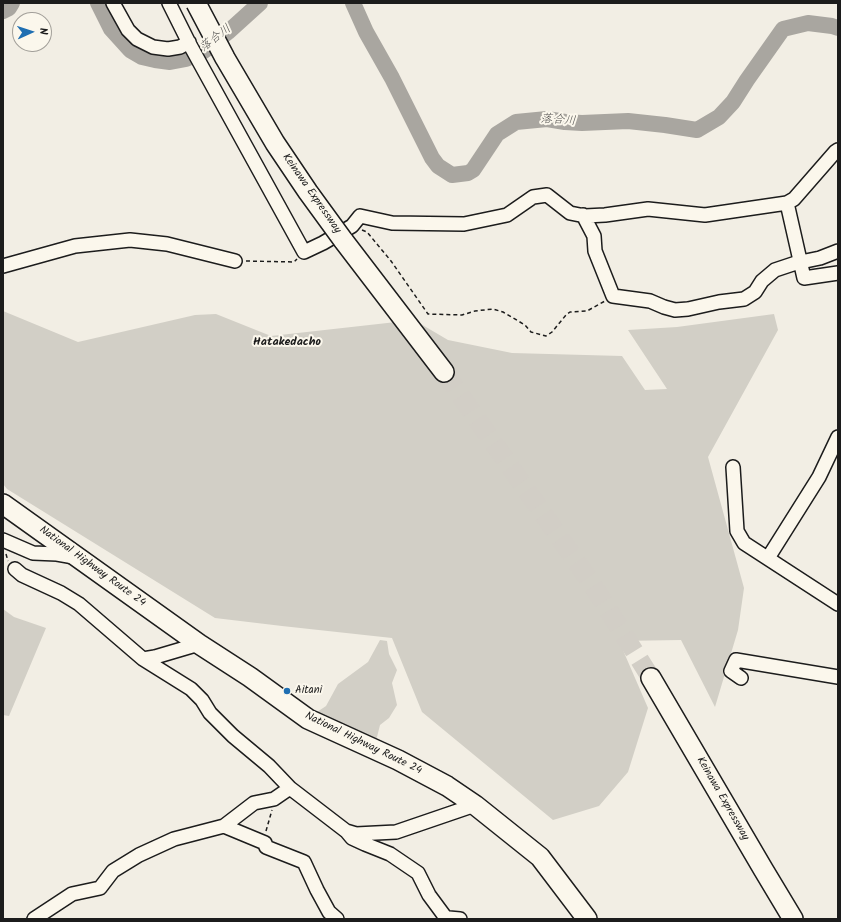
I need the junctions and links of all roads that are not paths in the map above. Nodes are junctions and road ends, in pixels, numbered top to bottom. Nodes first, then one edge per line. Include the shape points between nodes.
1 (113, 3) edge
2 (169, 3) edge
3 (196, 3) edge
4 (190, 44) junction
5 (838, 150) edge
6 (787, 203) junction
7 (583, 215) junction
8 (348, 233) junction
9 (838, 251) edge
10 (235, 261) road end
11 (801, 262) junction
12 (3, 266) edge
13 (838, 273) edge
14 (444, 372) tunnel mouth
15 (838, 437) edge
16 (733, 466) dead end
17 (3, 504) edge
18 (3, 540) edge
19 (768, 558) junction
20 (80, 559) junction
21 (15, 569) dead end
22 (838, 604) edge
23 (199, 644) junction
24 (143, 659) junction
25 (838, 677) edge
26 (652, 678) tunnel mouth
27 (742, 678) dead end
28 (290, 788) junction
29 (475, 805) junction
30 (224, 826) junction
31 (346, 831) junction
32 (34, 919) edge
33 (337, 919) edge
34 (445, 919) edge
35 (460, 919) edge
36 (587, 919) edge
37 (793, 919) edge

1 - 4 street via 128,30 137,40 153,47 168,49
2 - 4 street
3 - 8 highway, Keinawa Expressway, bridge via 275,143 308,192
4 - 8 street via 304,252
5 - 6 street via 794,199
6 - 7 street via 705,215 648,210
6 - 11 street
7 - 8 street via 570,213 547,195 533,197 507,215 464,224 392,223 360,216
7 - 11 street via 594,236 595,251 613,296 650,301 674,310 744,299 755,292 762,281 775,270
8 - 14 highway, Keinawa Expressway
9 - 11 street
10 - 12 street via 167,244 130,240 75,246
11 - 13 street via 804,278
15 - 19 street via 819,477
16 - 19 street via 737,531 744,543
17 - 20 highway, National Highway Route 24
18 - 20 street via 33,553 57,554
19 - 22 street
20 - 23 highway, National Highway Route 24
21 - 24 street via 78,604
23 - 24 street via 155,658
23 - 29 highway, National Highway Route 24 via 308,719 398,760 448,786
24 - 28 street via 191,690 232,736 269,766
25 - 27 street via 736,660 731,671
26 - 37 highway, Keinawa Expressway
28 - 30 street via 274,799 254,802
28 - 31 street
29 - 31 street via 396,832 356,834
29 - 36 highway, National Highway Route 24 via 540,858
30 - 32 street via 174,839 139,855 114,871 100,888 72,894
30 - 33 street via 304,862 329,912
31 - 34 street via 352,838 390,854 418,873
34 - 35 street

